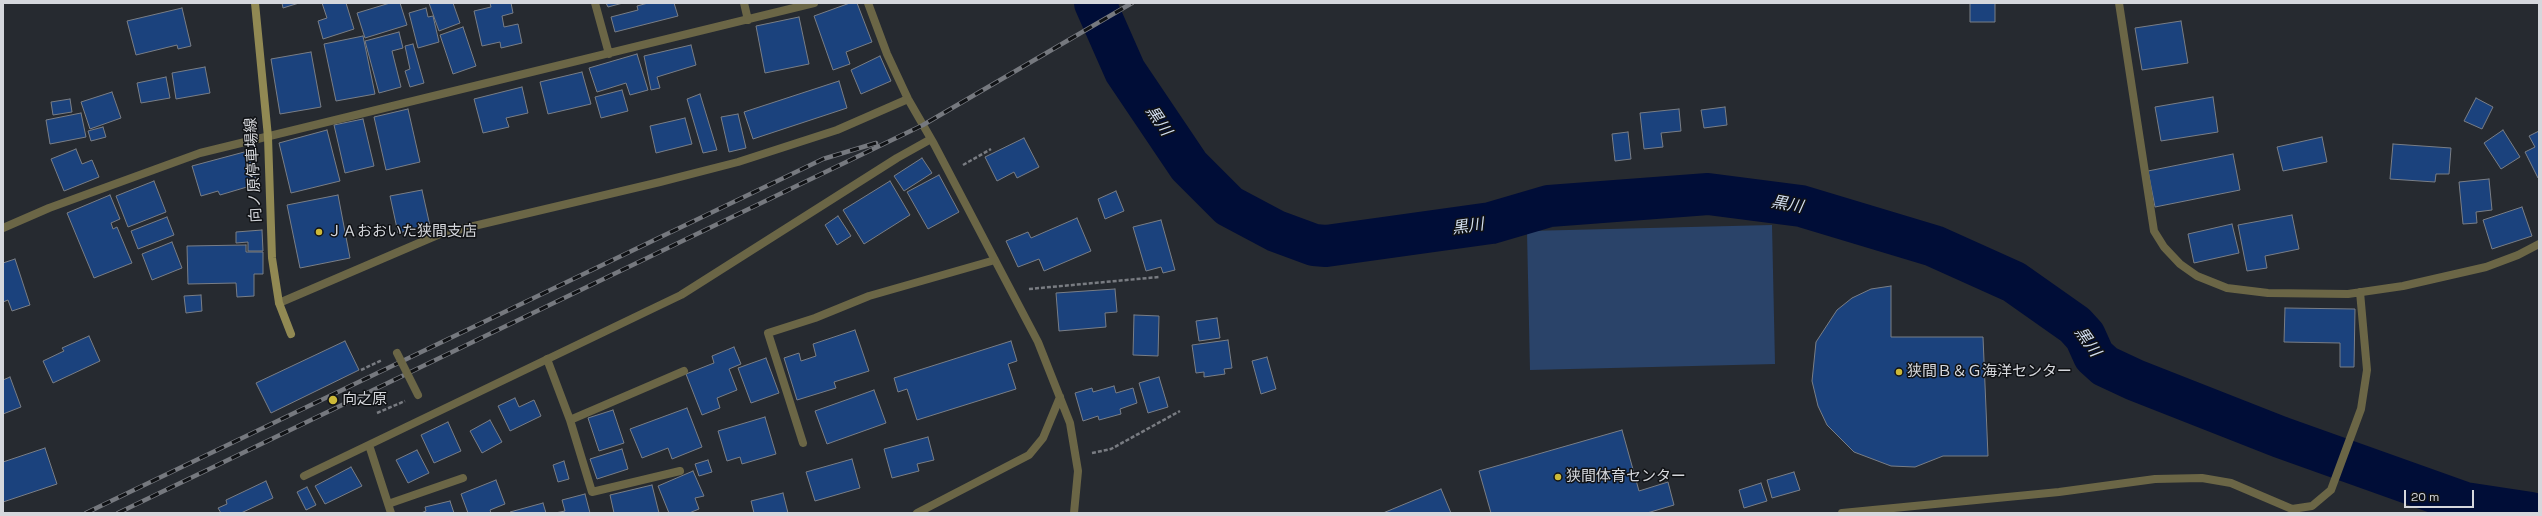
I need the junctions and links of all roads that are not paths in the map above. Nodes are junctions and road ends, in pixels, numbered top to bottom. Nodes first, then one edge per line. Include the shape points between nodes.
1 (255, 3) edge
2 (595, 3) edge
3 (744, 3) edge
4 (814, 3) edge
5 (868, 3) edge
6 (2119, 3) edge
7 (748, 20) junction
8 (609, 54) junction
9 (908, 99) junction
10 (268, 136) junction
11 (931, 139) junction
12 (3, 228) edge
13 (2539, 244) edge
14 (995, 260) junction
15 (2360, 292) junction
16 (279, 303) junction
17 (291, 334) dead end
18 (398, 353) road end
19 (547, 359) junction
20 (684, 371) dead end
21 (418, 395) road end
22 (1060, 397) junction
23 (570, 420) junction
24 (803, 443) dead end
25 (369, 445) junction
26 (680, 471) dead end
27 (304, 476) dead end
28 (463, 478) dead end
29 (388, 504) junction
30 (391, 513) edge
31 (917, 513) edge
32 (1074, 513) edge
33 (1842, 513) edge

1 - 10 main road, 向ノ原停車場線
2 - 8 street
3 - 7 street
4 - 7 street
5 - 9 street via 887,54
6 - 15 street via 2150,218 2154,231 2164,247 2180,264 2197,276 2227,288 2306,295
7 - 8 street
8 - 10 street
9 - 11 street
9 - 16 street via 837,130 738,162 440,234
10 - 12 street via 179,159
10 - 16 main road, 向ノ原停車場線 via 272,258
11 - 14 street
11 - 19 street via 681,295
13 - 15 street via 2486,267 2403,286
14 - 22 street via 1038,342
14 - 24 street via 868,296 815,318 768,333
15 - 33 street via 2367,370 2366,388 2356,428 2331,490 2312,506 2292,509 2231,483 2202,478 2155,479 2059,492
16 - 17 main road, 向ノ原停車場線
18 - 21 street, bridge
19 - 23 street
19 - 25 street
20 - 23 street
22 - 31 street via 1042,438 1029,455
22 - 32 street via 1070,423 1078,470
23 - 26 street via 592,492
25 - 27 street
25 - 29 street
28 - 29 street
29 - 30 street

